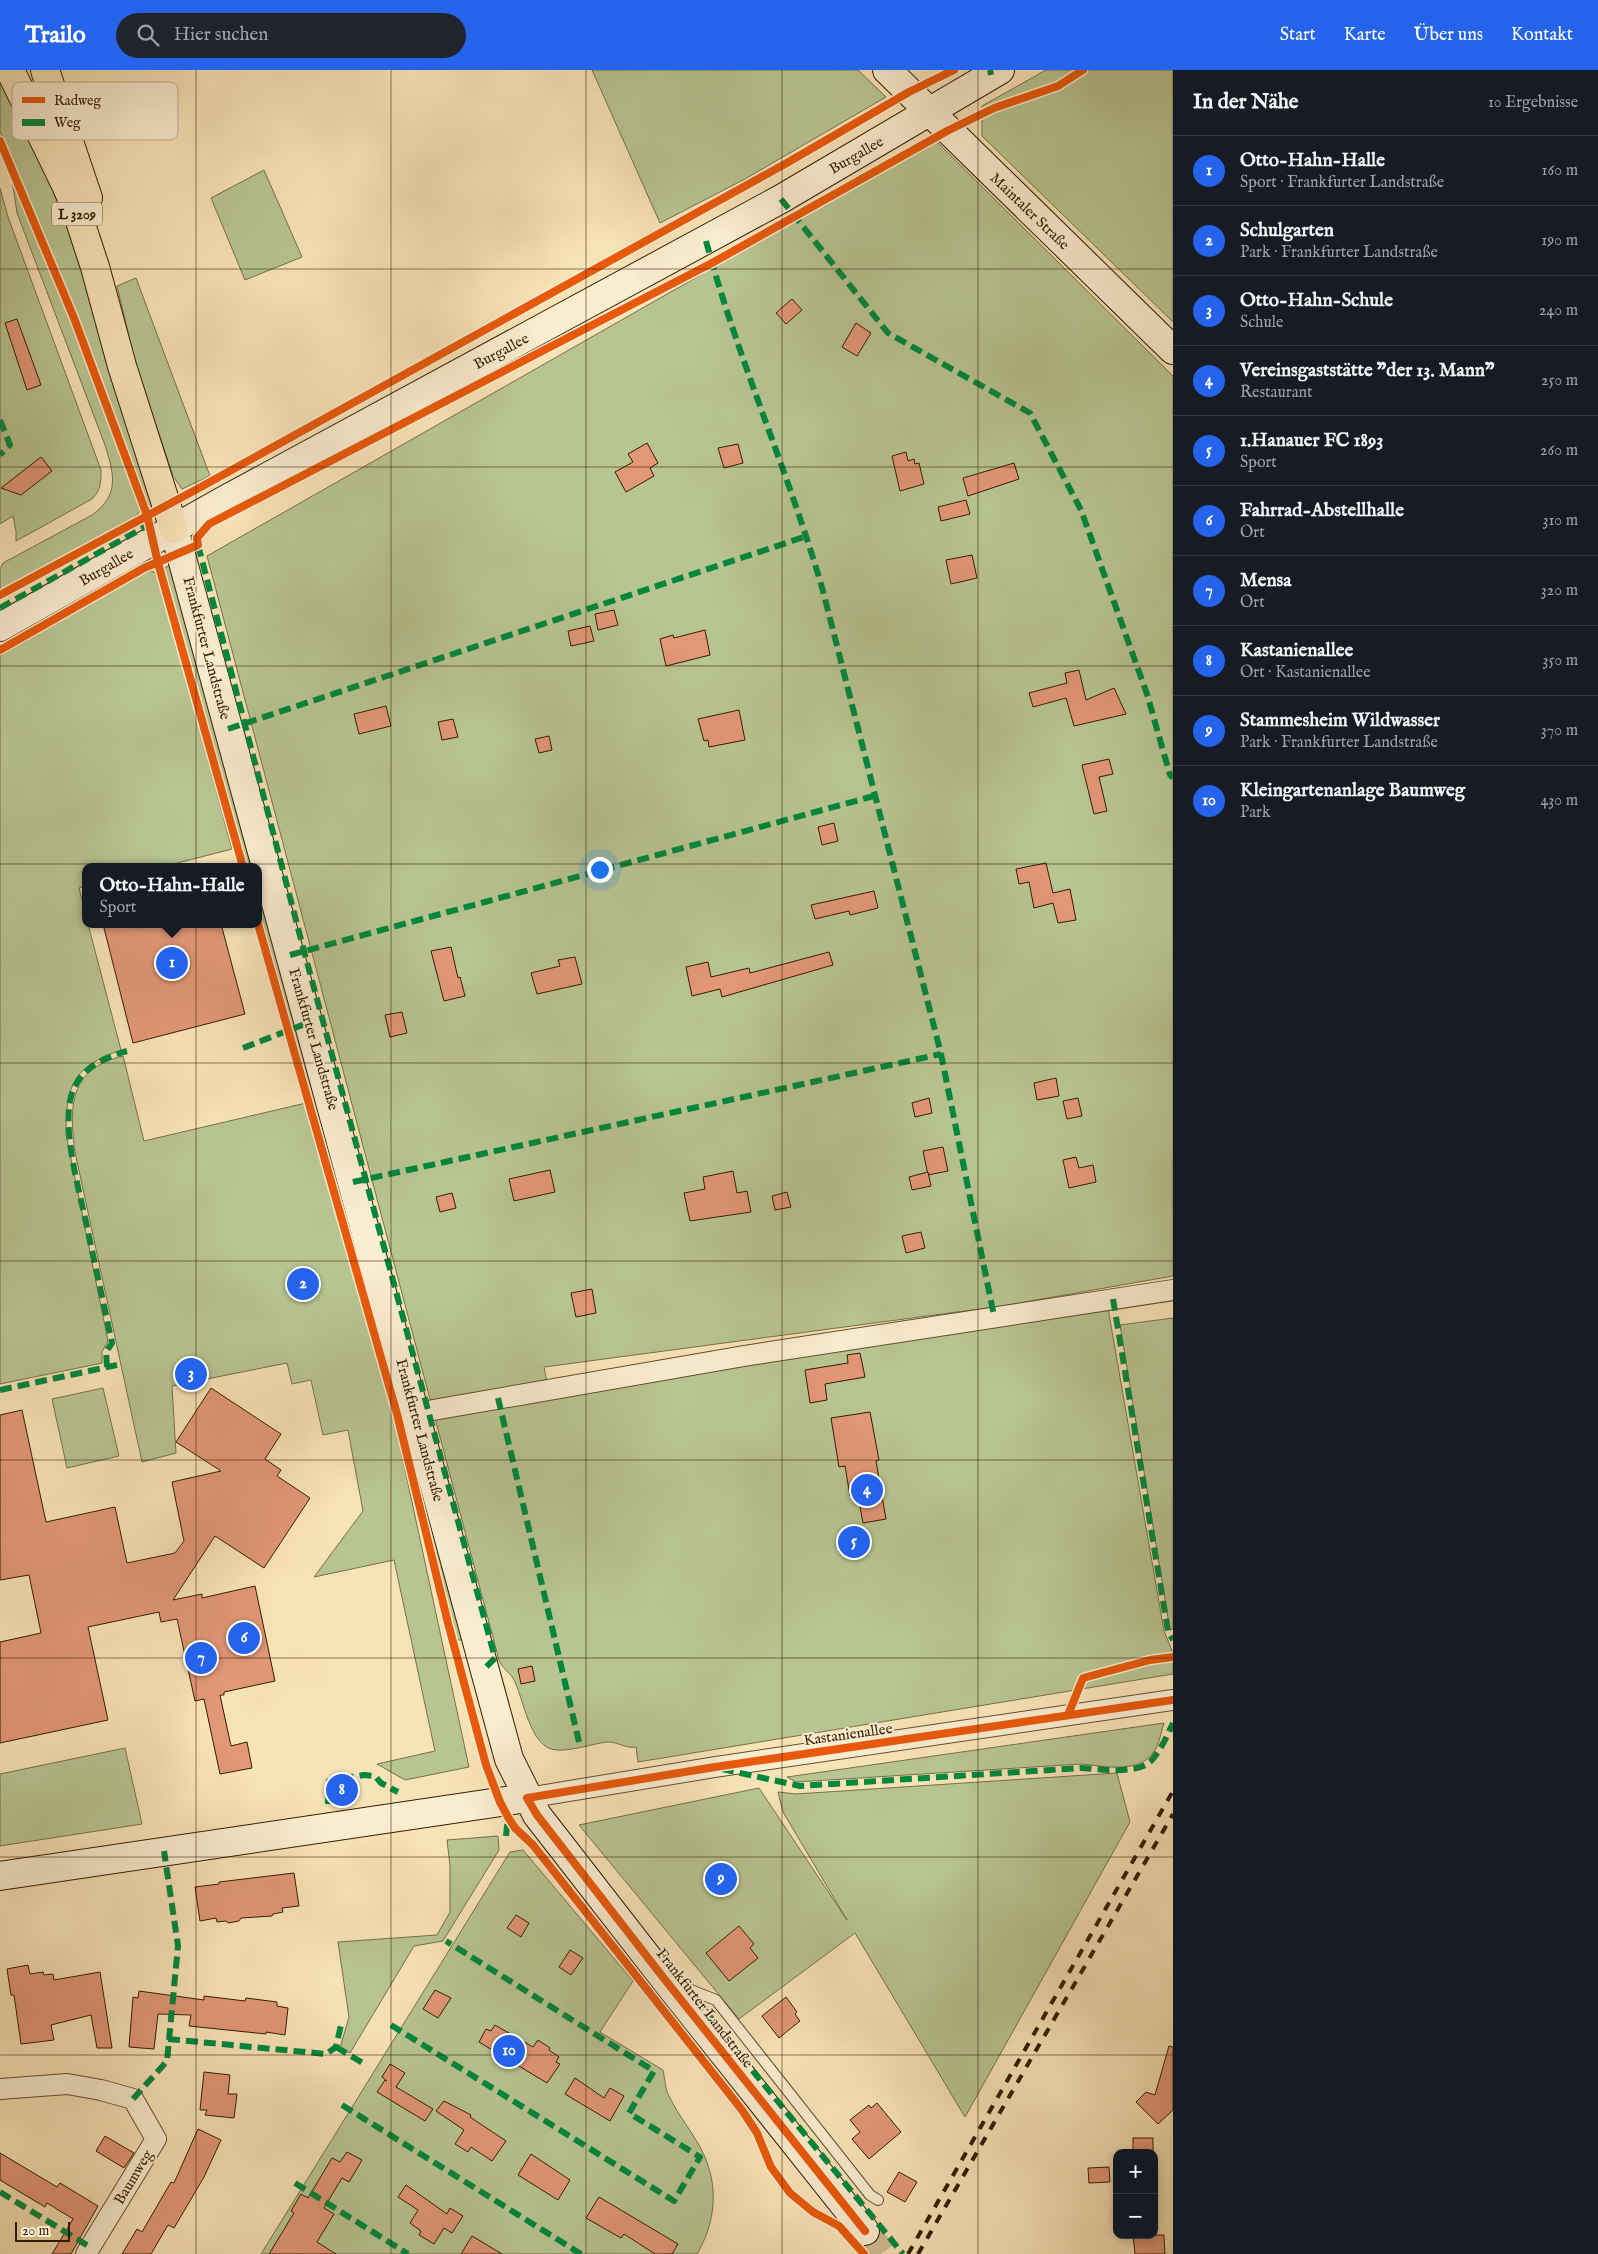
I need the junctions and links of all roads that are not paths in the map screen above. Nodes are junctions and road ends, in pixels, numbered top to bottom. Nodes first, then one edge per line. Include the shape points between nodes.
1 (10, 70) edge
2 (888, 70) edge
3 (1000, 70) edge
4 (16, 82) edge
5 (929, 112) junction
6 (44, 140) edge
7 (68, 140) edge
8 (1173, 350) edge
9 (122, 366) junction
10 (174, 529) junction
11 (0, 627) edge
12 (1173, 1290) edge
13 (416, 1413) junction
14 (1173, 1700) edge
15 (528, 1798) junction
16 (0, 1876) edge
17 (666, 1981) junction
18 (0, 2089) edge
19 (878, 2200) dead end
20 (866, 2231) tunnel mouth
21 (86, 2254) edge

1 - 4 highway, L 3209
2 - 5 main road, Maintaler Straße
3 - 5 main road, Burgallee
5 - 8 main road, Maintaler Straße
5 - 10 main road, Burgallee via 706,241
6 - 9 highway, L 3209 via 74,206 95,267
7 - 9 highway, L 3209 via 94,218
9 - 10 highway, L 3209
10 - 11 main road, Burgallee
10 - 13 main road, Frankfurter Landstraße / L 3209
12 - 13 street via 744,1356
13 - 15 main road, Frankfurter Landstraße / L 3209 via 505,1745
14 - 15 street, Kastanienallee
15 - 16 main road, Kastanienallee
15 - 17 main road, Frankfurter Landstraße / L 3209 via 537,1815
17 - 19 lane via 716,2000 870,2195
17 - 20 main road, Frankfurter Landstraße / L 3209
18 - 21 street, Baumweg via 67,2084 133,2099 156,2139

